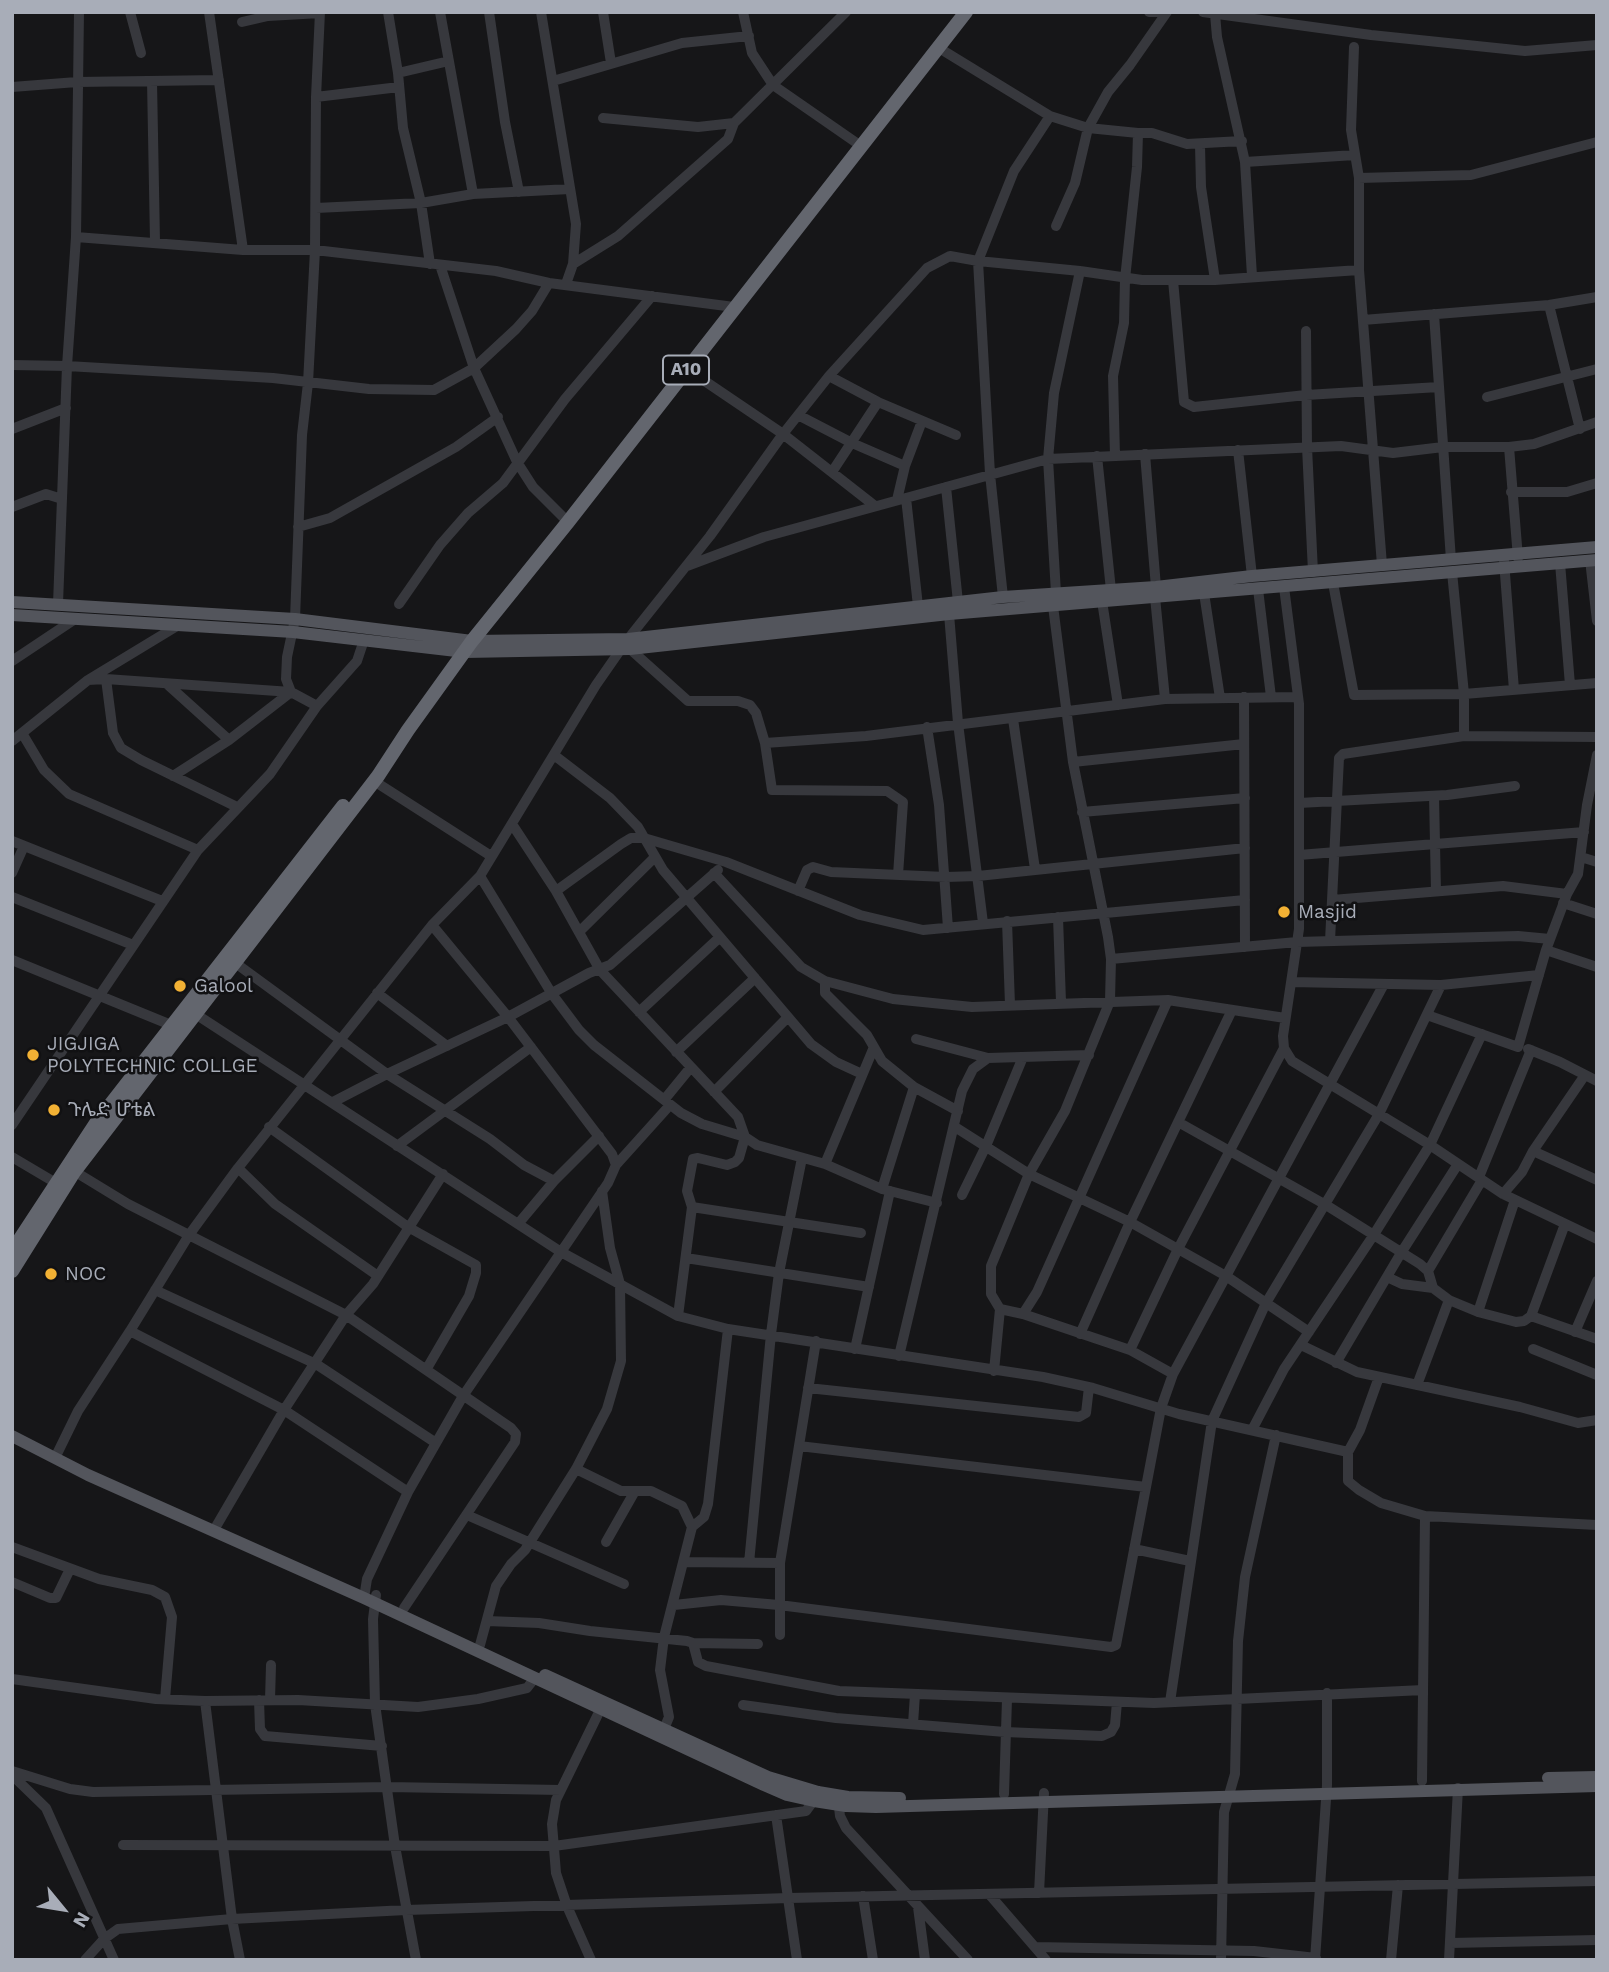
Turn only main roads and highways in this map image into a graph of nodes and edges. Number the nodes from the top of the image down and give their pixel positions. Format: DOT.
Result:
graph roads {
  1 [pos="966,12"];
  2 [pos="1597,547"];
  3 [pos="1593,560"];
  4 [pos="1511,561"];
  5 [pos="1451,566"];
  6 [pos="1156,592"];
  7 [pos="1055,599"];
  8 [pos="12,602"];
  9 [pos="12,615"];
  10 [pos="294,625"];
  11 [pos="627,645"];
  12 [pos="469,646"];
  13 [pos="408,730"];
  14 [pos="70,1169"];
  15 [pos="60,1185"];
  16 [pos="12,1251"];
  17 [pos="12,1271"];
  18 [pos="12,1426"];
  19 [pos="12,1436"];
  20 [pos="57,1455"];
  21 [pos="370,1597"];
  22 [pos="602,1706"];
  23 [pos="1597,1777"];
  24 [pos="1597,1786"];
  25 [pos="1327,1789"];
  26 [pos="816,1797"];
  27 [pos="1044,1797"];
  28 [pos="838,1800"];
  1 -- 12 [label="highway, A10"];
  2 -- 4 [label="main road"];
  3 -- 4 [label="main road"];
  4 -- 5 [label="main road"];
  5 -- 6 [label="main road"];
  5 -- 6 [label="main road"];
  6 -- 7 [label="main road"];
  6 -- 7 [label="main road"];
  7 -- 11 [label="main road"];
  7 -- 11 [label="main road"];
  8 -- 10 [label="main road"];
  9 -- 10 [label="main road"];
  10 -- 12 [label="main road"];
  10 -- 12 [label="main road"];
  11 -- 12 [label="main road"];
  12 -- 13 [label="highway, A10"];
  13 -- 14 [label="highway, A10"];
  13 -- 14 [label="highway, A10"];
  14 -- 15 [label="highway, A10"];
  15 -- 16 [label="highway, A10"];
  15 -- 17 [label="highway, A10"];
  18 -- 20 [label="main road"];
  19 -- 20 [label="main road"];
  20 -- 21 [label="main road"];
  21 -- 22 [label="main road"];
  21 -- 22 [label="main road"];
  22 -- 26 [label="main road"];
  22 -- 26 [label="main road"];
  23 -- 25 [label="main road"];
  24 -- 25 [label="main road"];
  25 -- 27 [label="main road"];
  26 -- 28 [label="main road"];
  27 -- 28 [label="main road"];
  27 -- 28 [label="main road"];
}
